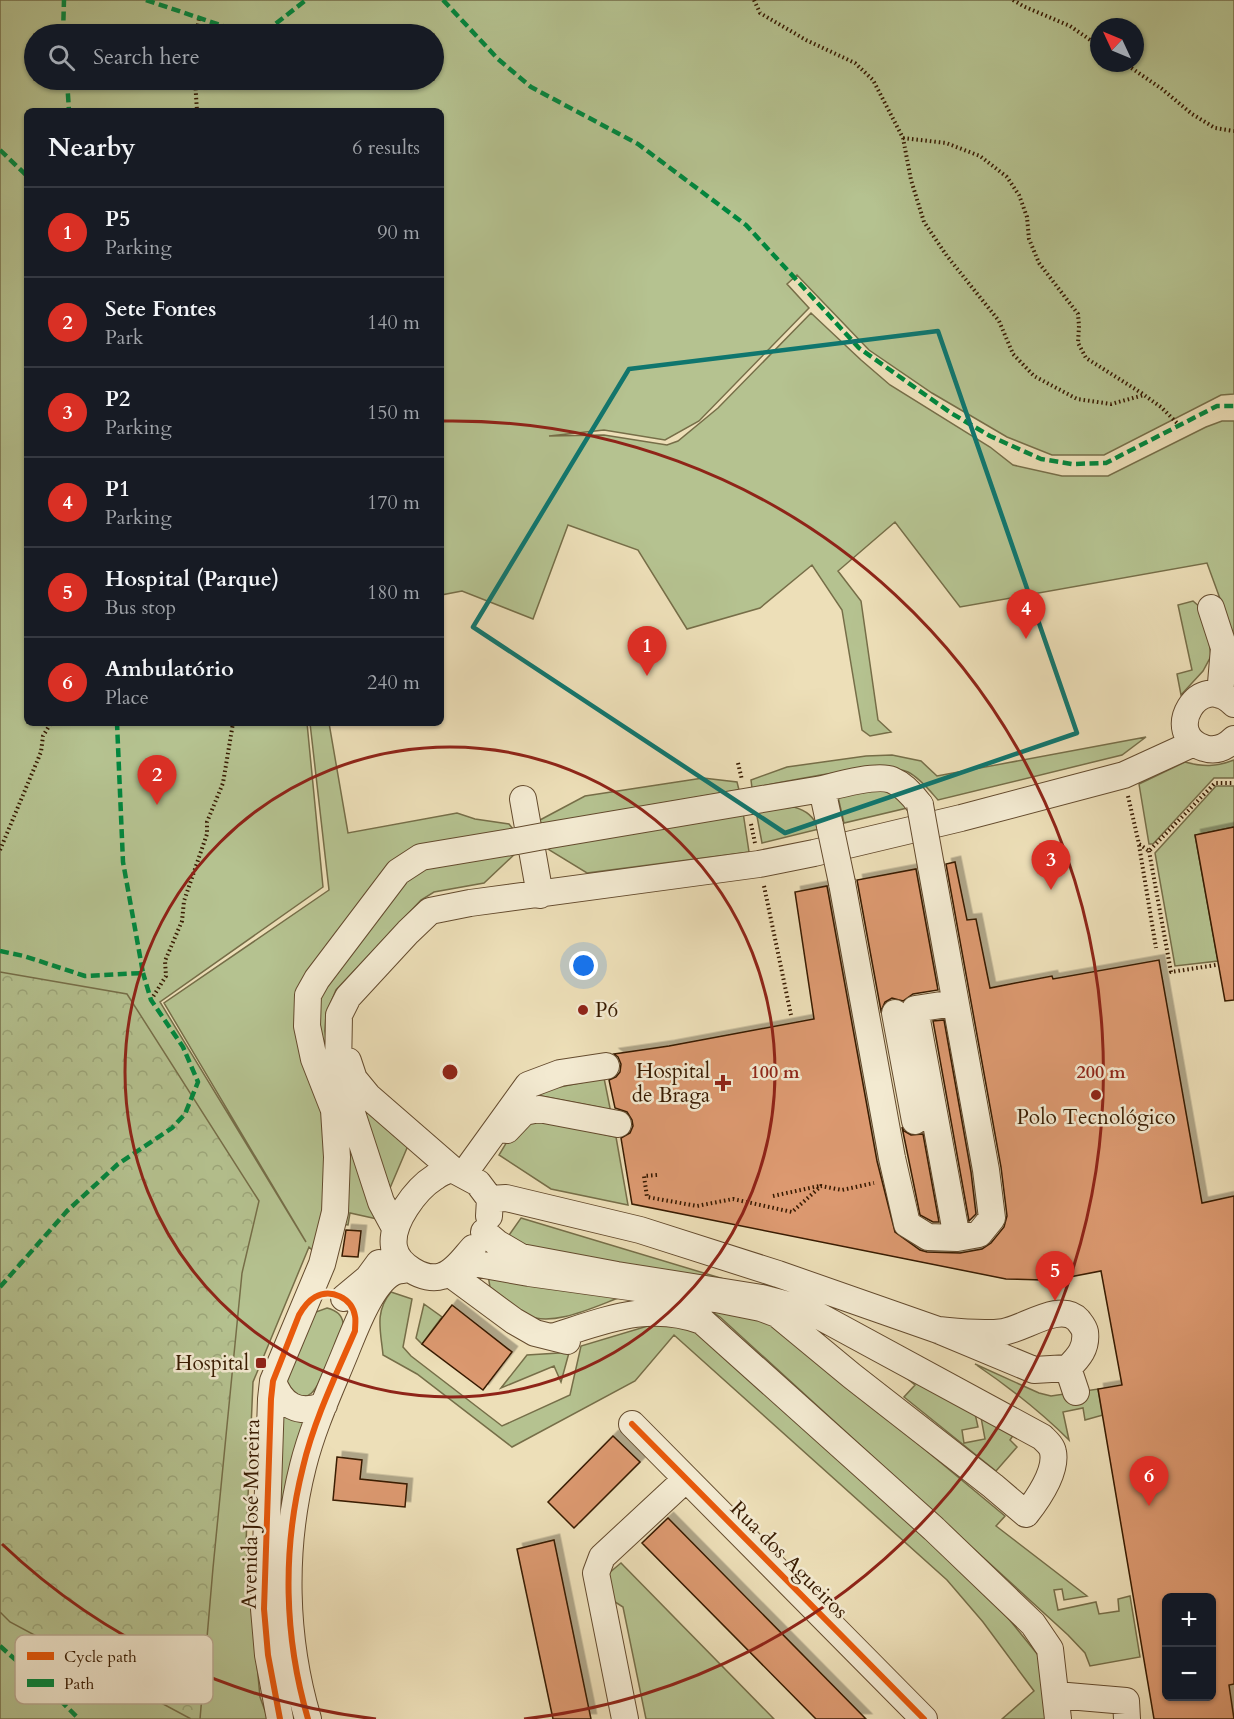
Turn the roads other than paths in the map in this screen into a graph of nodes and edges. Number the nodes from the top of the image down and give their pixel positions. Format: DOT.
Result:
graph roads {
  1 [pos="1211,608"];
  2 [pos="1227,699"];
  3 [pos="1234,739"];
  4 [pos="1194,743"];
  5 [pos="822,789"];
  6 [pos="523,799"];
  7 [pos="540,895"];
  8 [pos="954,1002"];
  9 [pos="905,1011"];
  10 [pos="867,1018"];
  11 [pos="888,1043"];
  12 [pos="340,1052"];
  13 [pos="606,1066"];
  14 [pos="915,1121"];
  15 [pos="618,1124"];
  16 [pos="895,1169"];
  17 [pos="471,1181"];
  18 [pos="395,1232"];
  19 [pos="484,1232"];
  20 [pos="957,1238"];
  21 [pos="322,1264"];
  22 [pos="456,1267"];
  23 [pos="410,1269"];
  24 [pos="340,1296"];
  25 [pos="305,1305"];
  26 [pos="355,1330"];
  27 [pos="938,1330"];
  28 [pos="273,1381"];
  29 [pos="324,1405"];
  30 [pos="632,1424"];
  31 [pos="686,1479"];
  32 [pos="1057,1707"];
  33 [pos="280,1719"];
  34 [pos="308,1719"];
  35 [pos="625,1719"];
  36 [pos="924,1719"];
  37 [pos="1128,1719"];
  1 -- 2 [label="street"];
  2 -- 4 [label="street"];
  3 -- 4 [label="street"];
  4 -- 7 [label="street"];
  5 -- 8 [label="street, Avenida José Moreira, bridge"];
  5 -- 10 [label="street, bridge"];
  5 -- 21 [label="street, Avenida José Moreira, bridge"];
  6 -- 7 [label="street"];
  7 -- 12 [label="street"];
  8 -- 9 [label="street"];
  8 -- 20 [label="street"];
  9 -- 10 [label="street"];
  9 -- 14 [label="street"];
  9 -- 20 [label="street"];
  10 -- 16 [label="street"];
  11 -- 16 [label="street"];
  12 -- 17 [label="street"];
  12 -- 18 [label="street"];
  13 -- 17 [label="street"];
  15 -- 17 [label="street"];
  16 -- 20 [label="street"];
  17 -- 18 [label="street"];
  17 -- 19 [label="street"];
  17 -- 27 [label="street"];
  18 -- 23 [label="street"];
  18 -- 24 [label="street"];
  19 -- 22 [label="street"];
  19 -- 22 [label="street"];
  21 -- 24 [label="street"];
  21 -- 25 [label="street, Avenida José Moreira"];
  22 -- 23 [label="street"];
  22 -- 32 [label="street"];
  23 -- 26 [label="street, Avenida José Moreira"];
  24 -- 25 [label="street"];
  24 -- 26 [label="street"];
  25 -- 28 [label="street, Avenida José Moreira"];
  26 -- 29 [label="street, Avenida José Moreira"];
  27 -- 27 [label="street"];
  28 -- 29 [label="street"];
  28 -- 33 [label="street, Avenida José Moreira"];
  29 -- 34 [label="street, Avenida José Moreira"];
  30 -- 31 [label="street, Rua dos Agueiros"];
  31 -- 35 [label="street"];
  31 -- 36 [label="street, Rua dos Agueiros"];
  32 -- 37 [label="street"];
}
